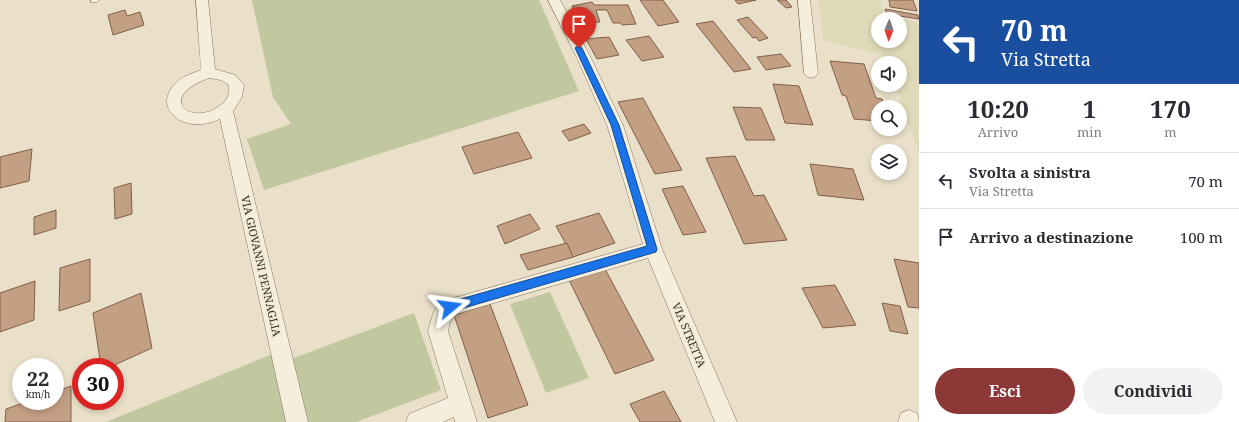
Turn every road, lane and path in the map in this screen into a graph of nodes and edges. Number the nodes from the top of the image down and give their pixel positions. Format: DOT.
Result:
graph roads {
  1 [pos="202,0"];
  2 [pos="554,0"];
  3 [pos="804,0"];
  4 [pos="208,73"];
  5 [pos="811,73"];
  6 [pos="224,110"];
  7 [pos="653,249"];
  8 [pos="463,413"];
  9 [pos="297,422"];
  10 [pos="417,422"];
  11 [pos="726,422"];
  1 -- 4 [label="street"];
  2 -- 7 [label="street, VIA STRETTA"];
  3 -- 5 [label="street"];
  4 -- 6 [label="street"];
  4 -- 6 [label="street"];
  6 -- 9 [label="street, VIA GIOVANNI PENNAGLIA"];
  7 -- 8 [label="street"];
  7 -- 11 [label="street, VIA STRETTA"];
  8 -- 10 [label="street"];
}
